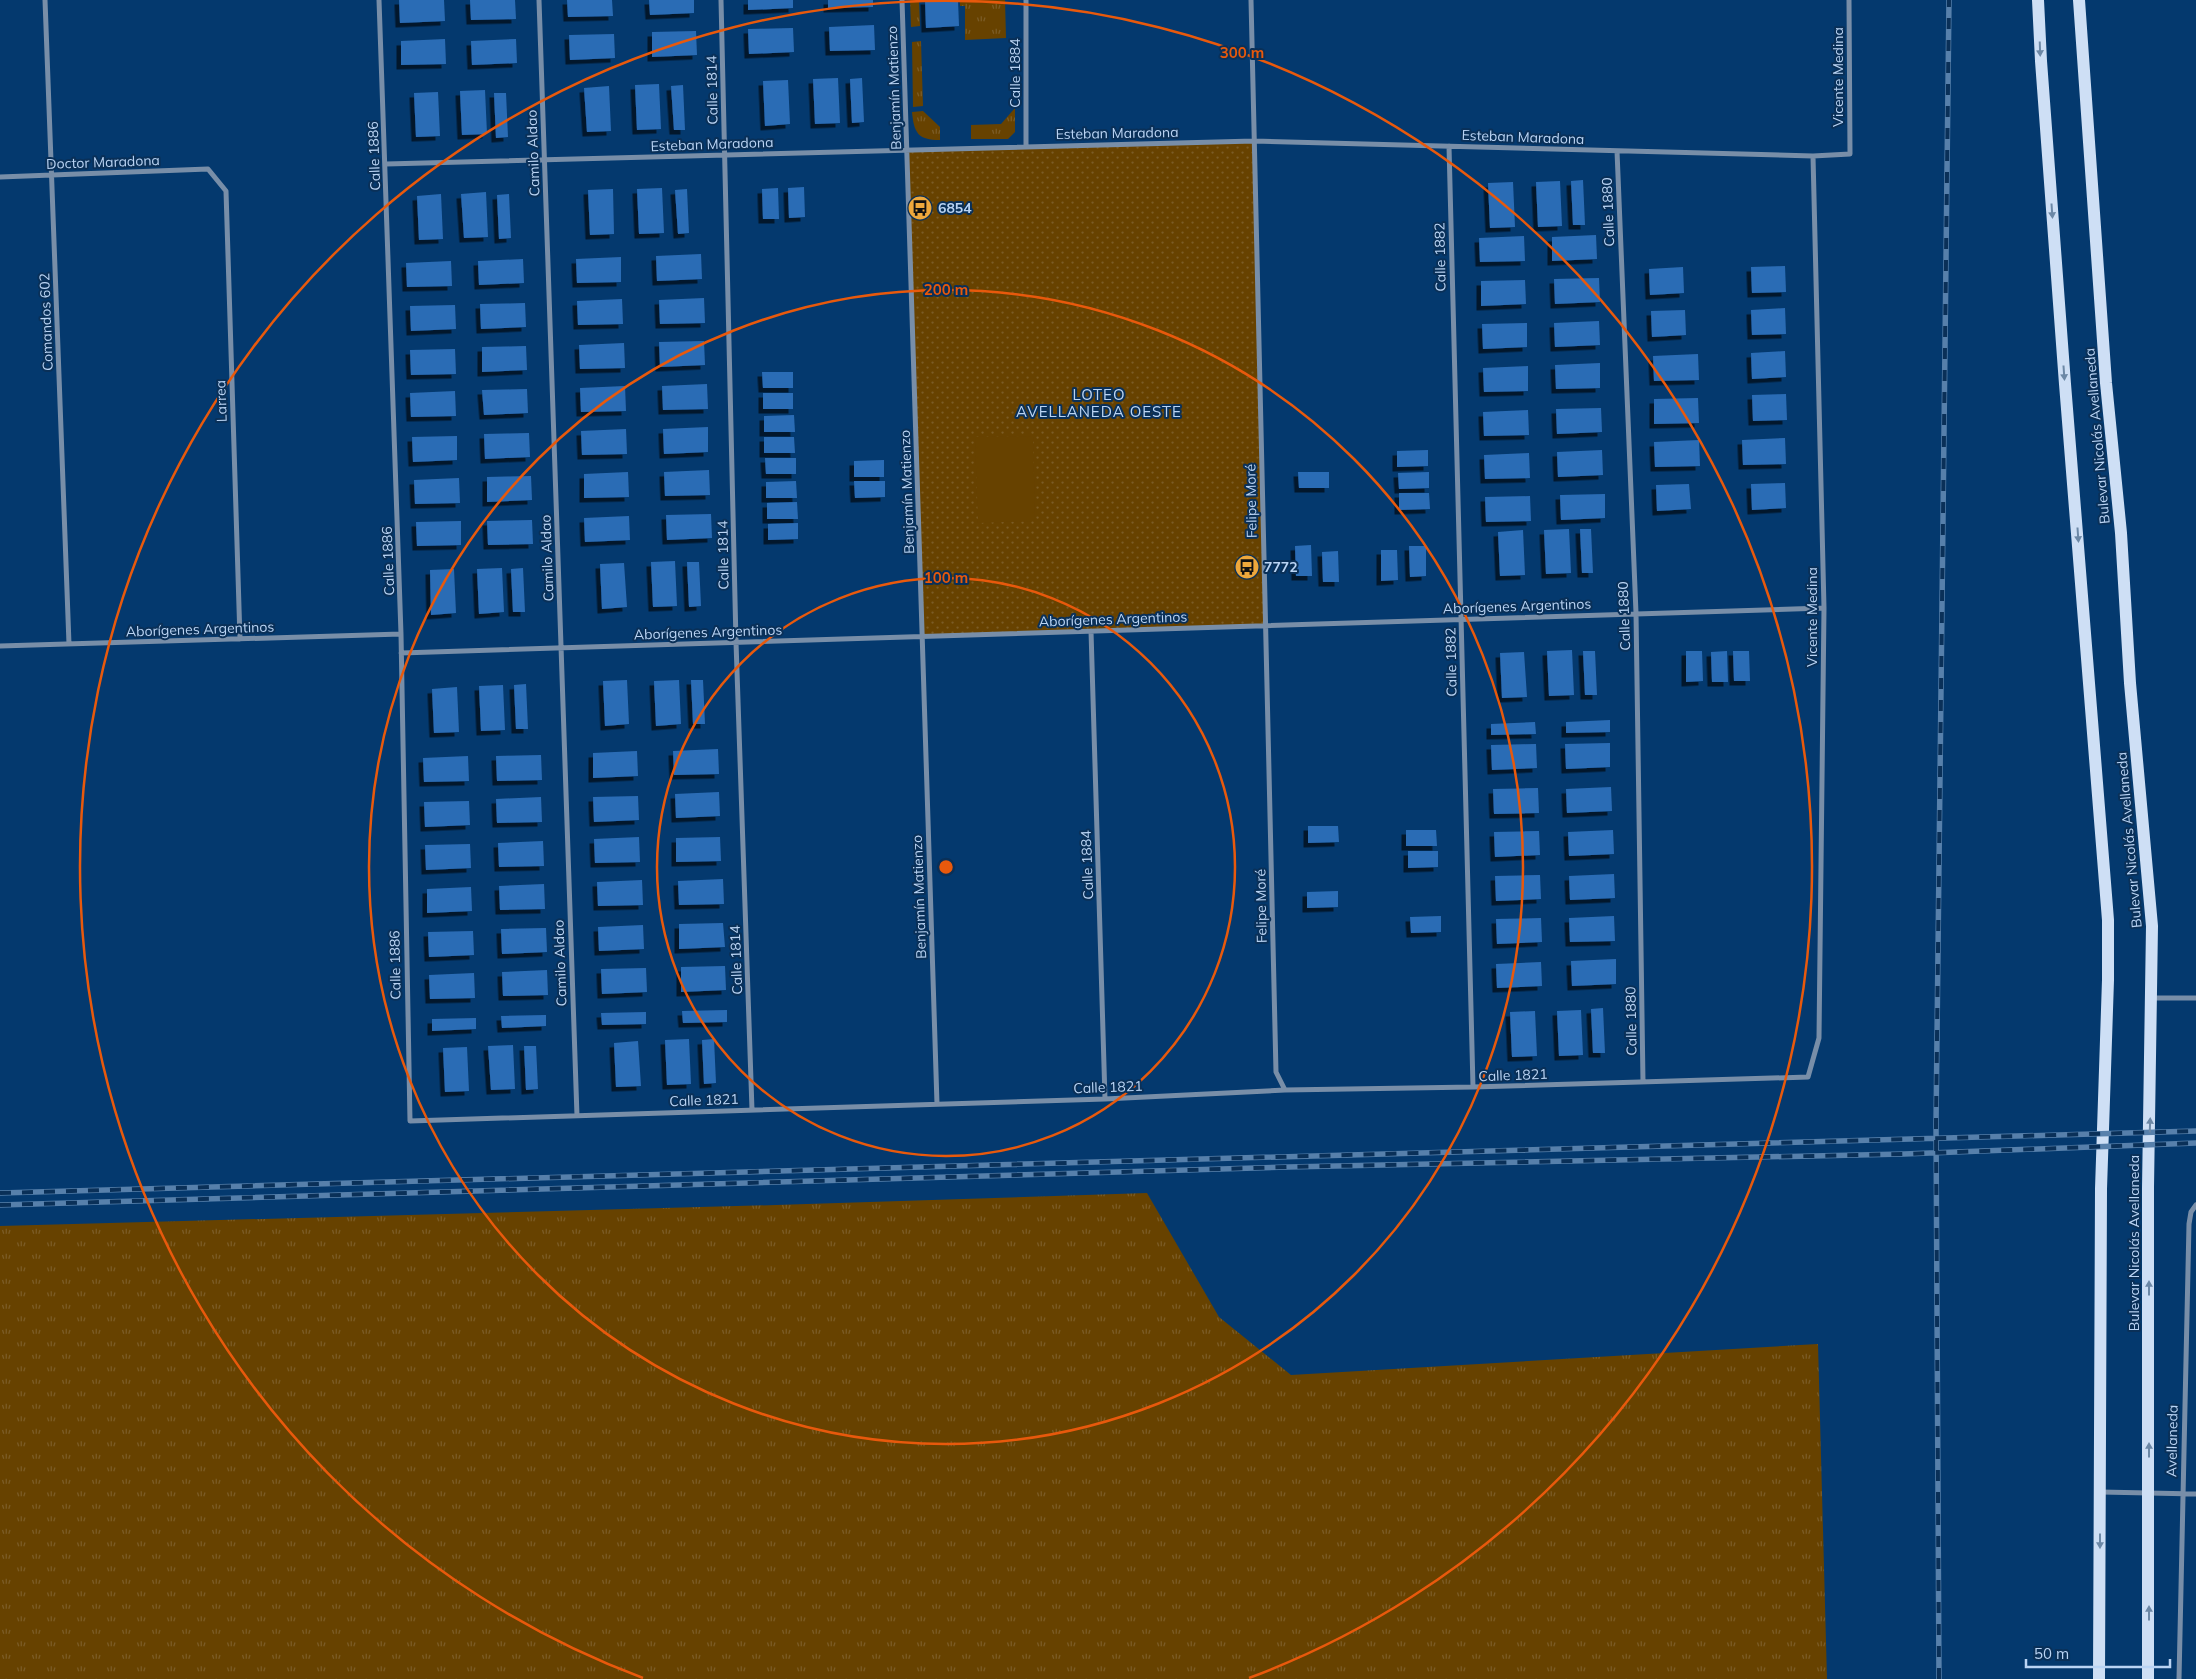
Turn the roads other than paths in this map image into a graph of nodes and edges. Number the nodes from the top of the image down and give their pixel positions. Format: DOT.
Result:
graph roads {
  1 [pos="45,0"];
  2 [pos="379,0"];
  3 [pos="539,0"];
  4 [pos="721,0"];
  5 [pos="902,0"];
  6 [pos="1026,0"];
  7 [pos="1251,0"];
  8 [pos="1849,0"];
  9 [pos="2038,0"];
  10 [pos="2079,0"];
  11 [pos="1254,141"];
  12 [pos="1026,146"];
  13 [pos="1449,146"];
  14 [pos="907,150"];
  15 [pos="1617,151"];
  16 [pos="725,154"];
  17 [pos="1850,154"];
  18 [pos="1813,156"];
  19 [pos="544,159"];
  20 [pos="386,164"];
  21 [pos="208,169"];
  22 [pos="52,175"];
  23 [pos="0,177"];
  24 [pos="1824,608"];
  25 [pos="1636,613"];
  26 [pos="1461,619"];
  27 [pos="1265,625"];
  28 [pos="1091,631"];
  29 [pos="402,634"];
  30 [pos="922,636"];
  31 [pos="240,639"];
  32 [pos="736,642"];
  33 [pos="69,644"];
  34 [pos="0,646"];
  35 [pos="561,648"];
  36 [pos="402,653"];
  37 [pos="2153,998"];
  38 [pos="2196,998"];
  39 [pos="1808,1077"];
  40 [pos="1643,1082"];
  41 [pos="1473,1087"];
  42 [pos="1285,1090"];
  43 [pos="1105,1099"];
  44 [pos="937,1104"];
  45 [pos="752,1110"];
  46 [pos="577,1116"];
  47 [pos="410,1121"];
  48 [pos="2196,1205"];
  49 [pos="2100,1492"];
  50 [pos="2149,1493"];
  51 [pos="2183,1494"];
  52 [pos="2196,1494"];
  53 [pos="2100,1679"];
  54 [pos="2148,1679"];
  55 [pos="2179,1679"];
  1 -- 22 [label="street, Comandos 602"];
  2 -- 20 [label="street, Calle 1886"];
  3 -- 19 [label="street, Camilo Aldao"];
  4 -- 16 [label="street, Calle 1814"];
  5 -- 14 [label="street, Benjamín Matienzo"];
  6 -- 12 [label="street, Calle 1884"];
  7 -- 11 [label="street, Felipe Moré"];
  8 -- 17 [label="street, Vicente Medina"];
  9 -- 49 [label="main road, Bulevar Nicolás Avellaneda, one-way"];
  10 -- 37 [label="main road, Bulevar Nicolás Avellaneda"];
  11 -- 12 [label="street, Esteban Maradona"];
  11 -- 13 [label="street, Esteban Maradona"];
  11 -- 27 [label="street, Felipe Moré"];
  12 -- 14 [label="street, Esteban Maradona"];
  13 -- 15 [label="street, Esteban Maradona"];
  13 -- 26 [label="street, Calle 1882"];
  14 -- 16 [label="street, Esteban Maradona"];
  14 -- 30 [label="street, Benjamín Matienzo"];
  15 -- 18 [label="street, Esteban Maradona"];
  15 -- 25 [label="street, Calle 1880"];
  16 -- 19 [label="street, Esteban Maradona"];
  16 -- 32 [label="street, Calle 1814"];
  17 -- 18 [label="street, Esteban Maradona"];
  18 -- 24 [label="street, Vicente Medina"];
  19 -- 20 [label="street, Esteban Maradona"];
  19 -- 35 [label="street, Camilo Aldao"];
  20 -- 29 [label="street, Calle 1886"];
  21 -- 22 [label="street, Doctor Maradona"];
  21 -- 31 [label="street, Larrea"];
  22 -- 23 [label="street, Doctor Maradona"];
  22 -- 33 [label="street, Comandos 602"];
  24 -- 25 [label="street, Aborígenes Argentinos"];
  24 -- 39 [label="street, Vicente Medina"];
  25 -- 26 [label="street, Aborígenes Argentinos"];
  25 -- 40 [label="street, Calle 1880"];
  26 -- 27 [label="street, Aborígenes Argentinos"];
  26 -- 41 [label="street, Calle 1882"];
  27 -- 28 [label="street, Aborígenes Argentinos"];
  27 -- 42 [label="street, Felipe Moré"];
  28 -- 30 [label="street, Aborígenes Argentinos"];
  28 -- 43 [label="street, Calle 1884"];
  29 -- 31 [label="street, Aborígenes Argentinos"];
  29 -- 36 [label="street, Calle 1886"];
  30 -- 32 [label="street, Aborígenes Argentinos"];
  30 -- 44 [label="street, Benjamín Matienzo"];
  31 -- 33 [label="street, Aborígenes Argentinos"];
  32 -- 35 [label="street, Aborígenes Argentinos"];
  32 -- 45 [label="street, Calle 1814"];
  33 -- 34 [label="street, Aborígenes Argentinos"];
  35 -- 36 [label="street, Aborígenes Argentinos"];
  35 -- 46 [label="street, Camilo Aldao"];
  36 -- 47 [label="street, Calle 1886"];
  37 -- 38 [label="street"];
  50 -- 37 [label="main road, Bulevar Nicolás Avellaneda, one-way"];
  39 -- 40 [label="street, Calle 1821"];
  40 -- 41 [label="street, Calle 1821"];
  41 -- 42 [label="street, Calle 1821"];
  42 -- 43 [label="street, Calle 1821"];
  43 -- 44 [label="street, Calle 1821"];
  44 -- 45 [label="street, Calle 1821"];
  45 -- 46 [label="street, Calle 1821"];
  46 -- 47 [label="street, Calle 1821"];
  48 -- 51 [label="street, Avellaneda"];
  49 -- 50 [label="street"];
  49 -- 53 [label="main road, Bulevar Nicolás Avellaneda, one-way"];
  50 -- 51 [label="street"];
  54 -- 50 [label="main road, Bulevar Nicolás Avellaneda, one-way"];
  51 -- 52 [label="street"];
  51 -- 55 [label="street, Avellaneda"];
}
